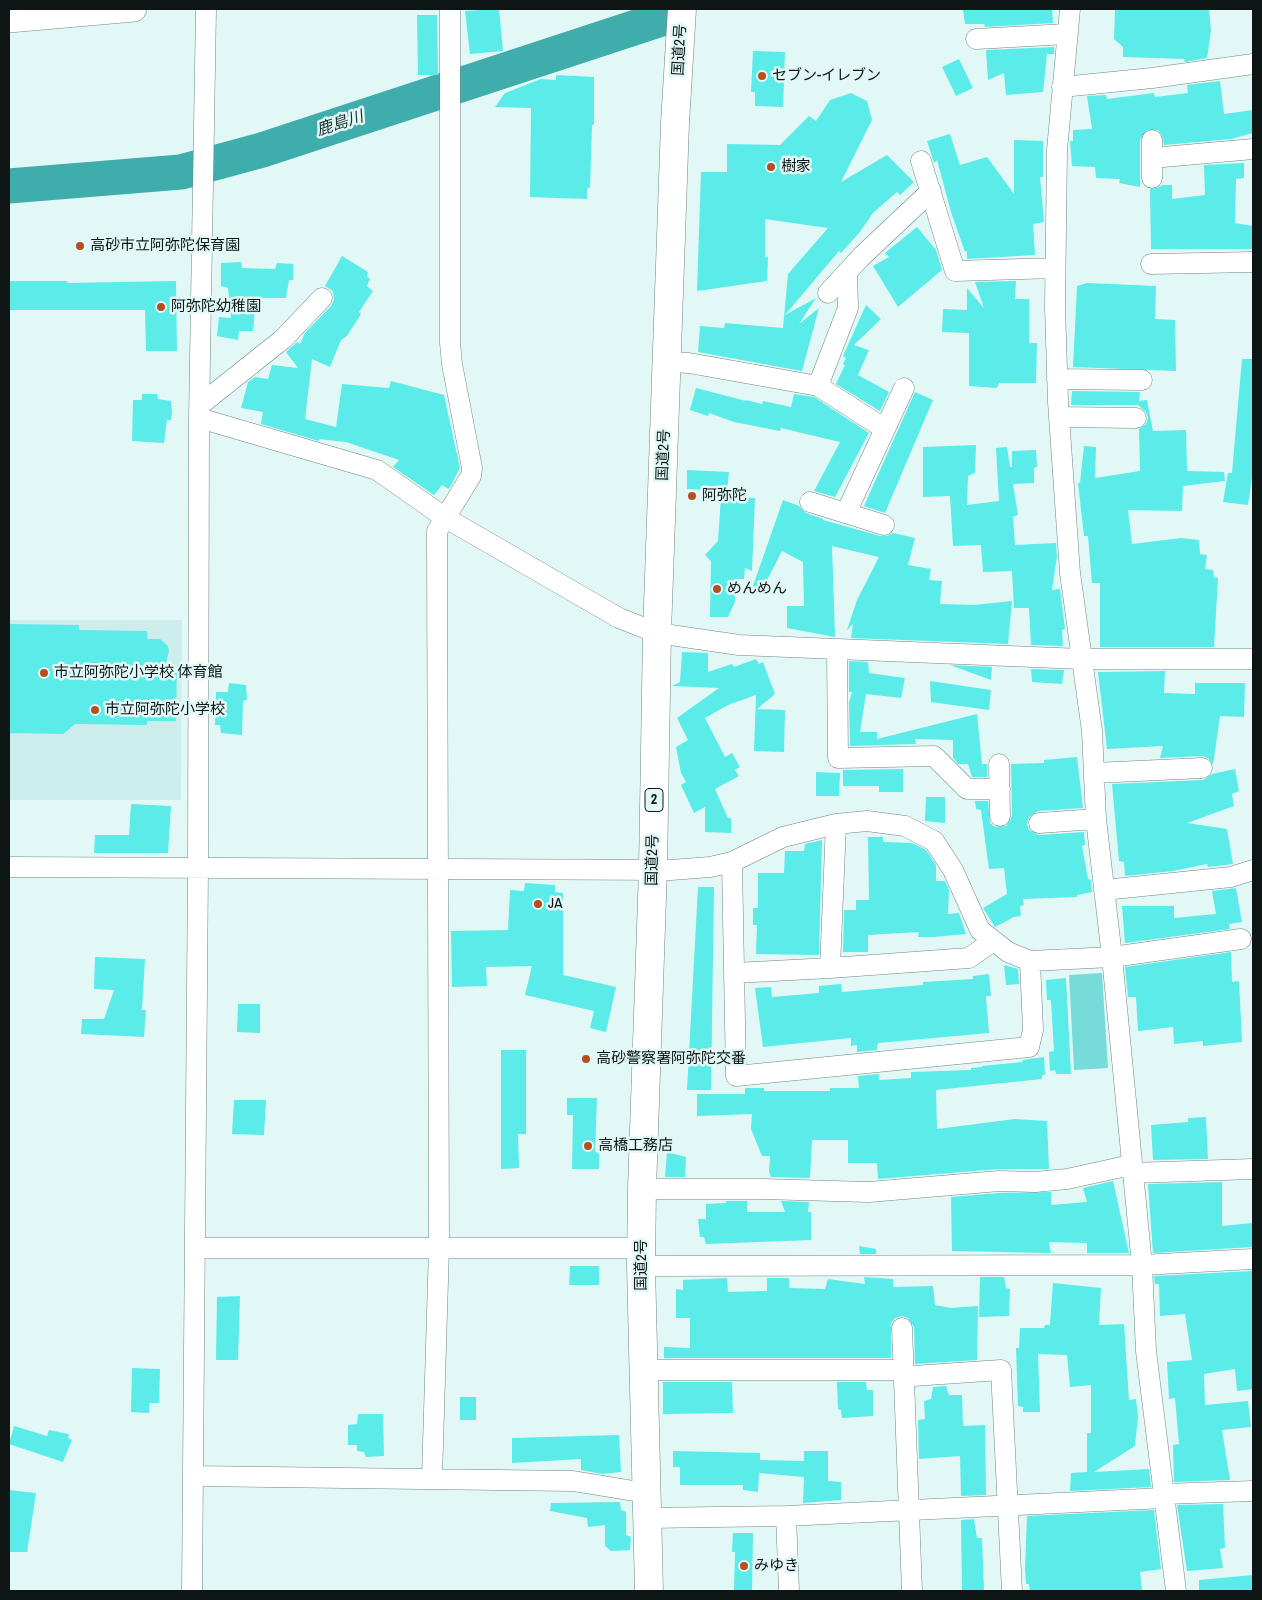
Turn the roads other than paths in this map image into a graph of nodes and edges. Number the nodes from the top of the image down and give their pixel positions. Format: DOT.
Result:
graph roads {
  1 [pos="134,9"];
  2 [pos="206,9"];
  3 [pos="450,9"];
  4 [pos="682,9"];
  5 [pos="1070,9"];
  6 [pos="9,20"];
  7 [pos="1068,34"];
  8 [pos="976,39"];
  9 [pos="1253,64"];
  10 [pos="1062,87"];
  11 [pos="1253,149"];
  12 [pos="1152,158"];
  13 [pos="921,161"];
  14 [pos="930,191"];
  15 [pos="1253,262"];
  16 [pos="1151,264"];
  17 [pos="1055,268"];
  18 [pos="847,272"];
  19 [pos="828,294"];
  20 [pos="322,298"];
  21 [pos="668,362"];
  22 [pos="1057,379"];
  23 [pos="1142,380"];
  24 [pos="818,386"];
  25 [pos="904,388"];
  26 [pos="200,411"];
  27 [pos="1059,417"];
  28 [pos="1136,418"];
  29 [pos="885,429"];
  30 [pos="810,502"];
  31 [pos="846,513"];
  32 [pos="444,517"];
  33 [pos="884,525"];
  34 [pos="657,633"];
  35 [pos="836,648"];
  36 [pos="1082,659"];
  37 [pos="1253,659"];
  38 [pos="999,764"];
  39 [pos="1202,768"];
  40 [pos="1094,773"];
  41 [pos="1000,789"];
  42 [pos="1000,816"];
  43 [pos="1096,819"];
  44 [pos="836,824"];
  45 [pos="1039,824"];
  46 [pos="732,862"];
  47 [pos="9,867"];
  48 [pos="198,868"];
  49 [pos="439,868"];
  50 [pos="653,869"];
  51 [pos="1253,870"];
  52 [pos="1104,890"];
  53 [pos="1241,939"];
  54 [pos="993,941"];
  55 [pos="1112,957"];
  56 [pos="1030,961"];
  57 [pos="830,968"];
  58 [pos="735,973"];
  59 [pos="1132,1169"];
  60 [pos="1253,1169"];
  61 [pos="642,1189"];
  62 [pos="195,1248"];
  63 [pos="438,1248"];
  64 [pos="641,1257"];
  65 [pos="1253,1259"];
  66 [pos="1142,1265"];
  67 [pos="902,1328"];
  68 [pos="644,1370"];
  69 [pos="904,1373"];
  70 [pos="193,1476"];
  71 [pos="432,1477"];
  72 [pos="1253,1491"];
  73 [pos="1164,1496"];
  74 [pos="647,1505"];
  75 [pos="1008,1506"];
  76 [pos="909,1510"];
  77 [pos="786,1516"];
  78 [pos="192,1591"];
  79 [pos="649,1591"];
  80 [pos="790,1591"];
  81 [pos="912,1591"];
  82 [pos="1012,1591"];
  83 [pos="1176,1591"];
  1 -- 6 [label="street"];
  2 -- 26 [label="street"];
  3 -- 32 [label="street"];
  4 -- 21 [label="highway, 国道2号 / 2"];
  5 -- 7 [label="street"];
  7 -- 8 [label="street"];
  7 -- 10 [label="street"];
  9 -- 10 [label="street"];
  10 -- 17 [label="street"];
  11 -- 12 [label="street"];
  13 -- 14 [label="street"];
  14 -- 17 [label="street"];
  14 -- 18 [label="street"];
  15 -- 16 [label="street"];
  17 -- 22 [label="street"];
  18 -- 19 [label="street"];
  18 -- 24 [label="street"];
  20 -- 26 [label="street"];
  21 -- 24 [label="street"];
  21 -- 34 [label="highway, 国道2号 / 2"];
  22 -- 23 [label="street"];
  22 -- 27 [label="street"];
  24 -- 29 [label="street"];
  25 -- 29 [label="street"];
  26 -- 32 [label="street"];
  26 -- 48 [label="street"];
  27 -- 28 [label="street"];
  27 -- 36 [label="street"];
  29 -- 31 [label="street"];
  30 -- 31 [label="street"];
  31 -- 33 [label="street"];
  32 -- 34 [label="street"];
  32 -- 49 [label="street"];
  34 -- 35 [label="street"];
  34 -- 50 [label="highway, 国道2号 / 2"];
  35 -- 36 [label="street"];
  35 -- 41 [label="street"];
  36 -- 37 [label="street"];
  36 -- 40 [label="street"];
  38 -- 41 [label="street"];
  39 -- 40 [label="street"];
  40 -- 43 [label="street"];
  41 -- 42 [label="street"];
  43 -- 45 [label="street"];
  43 -- 52 [label="street"];
  44 -- 46 [label="street"];
  44 -- 54 [label="street"];
  44 -- 57 [label="street"];
  46 -- 50 [label="street"];
  46 -- 58 [label="street"];
  47 -- 48 [label="street"];
  48 -- 49 [label="street"];
  48 -- 62 [label="street"];
  49 -- 50 [label="street"];
  49 -- 63 [label="street"];
  50 -- 61 [label="highway, 国道2号 / 2"];
  51 -- 52 [label="street"];
  52 -- 55 [label="street"];
  53 -- 55 [label="street"];
  54 -- 56 [label="street"];
  54 -- 57 [label="street"];
  55 -- 56 [label="street"];
  55 -- 59 [label="street"];
  56 -- 58 [label="street"];
  57 -- 58 [label="street"];
  59 -- 60 [label="street"];
  59 -- 61 [label="street"];
  59 -- 66 [label="street"];
  61 -- 64 [label="highway, 国道2号 / 2"];
  62 -- 63 [label="street"];
  62 -- 70 [label="street"];
  63 -- 64 [label="street"];
  63 -- 71 [label="street"];
  64 -- 66 [label="street"];
  64 -- 68 [label="highway, 国道2号 / 2"];
  65 -- 66 [label="street"];
  66 -- 73 [label="street"];
  67 -- 69 [label="street"];
  68 -- 69 [label="street"];
  68 -- 74 [label="highway, 国道2号 / 2"];
  69 -- 75 [label="street"];
  69 -- 76 [label="street"];
  70 -- 71 [label="street"];
  70 -- 78 [label="street"];
  71 -- 74 [label="street"];
  72 -- 73 [label="street"];
  73 -- 75 [label="street"];
  73 -- 83 [label="street"];
  74 -- 77 [label="street"];
  74 -- 79 [label="highway, 国道2号 / 2"];
  75 -- 76 [label="street"];
  75 -- 82 [label="street"];
  76 -- 77 [label="street"];
  76 -- 81 [label="street"];
  77 -- 80 [label="street"];
}
